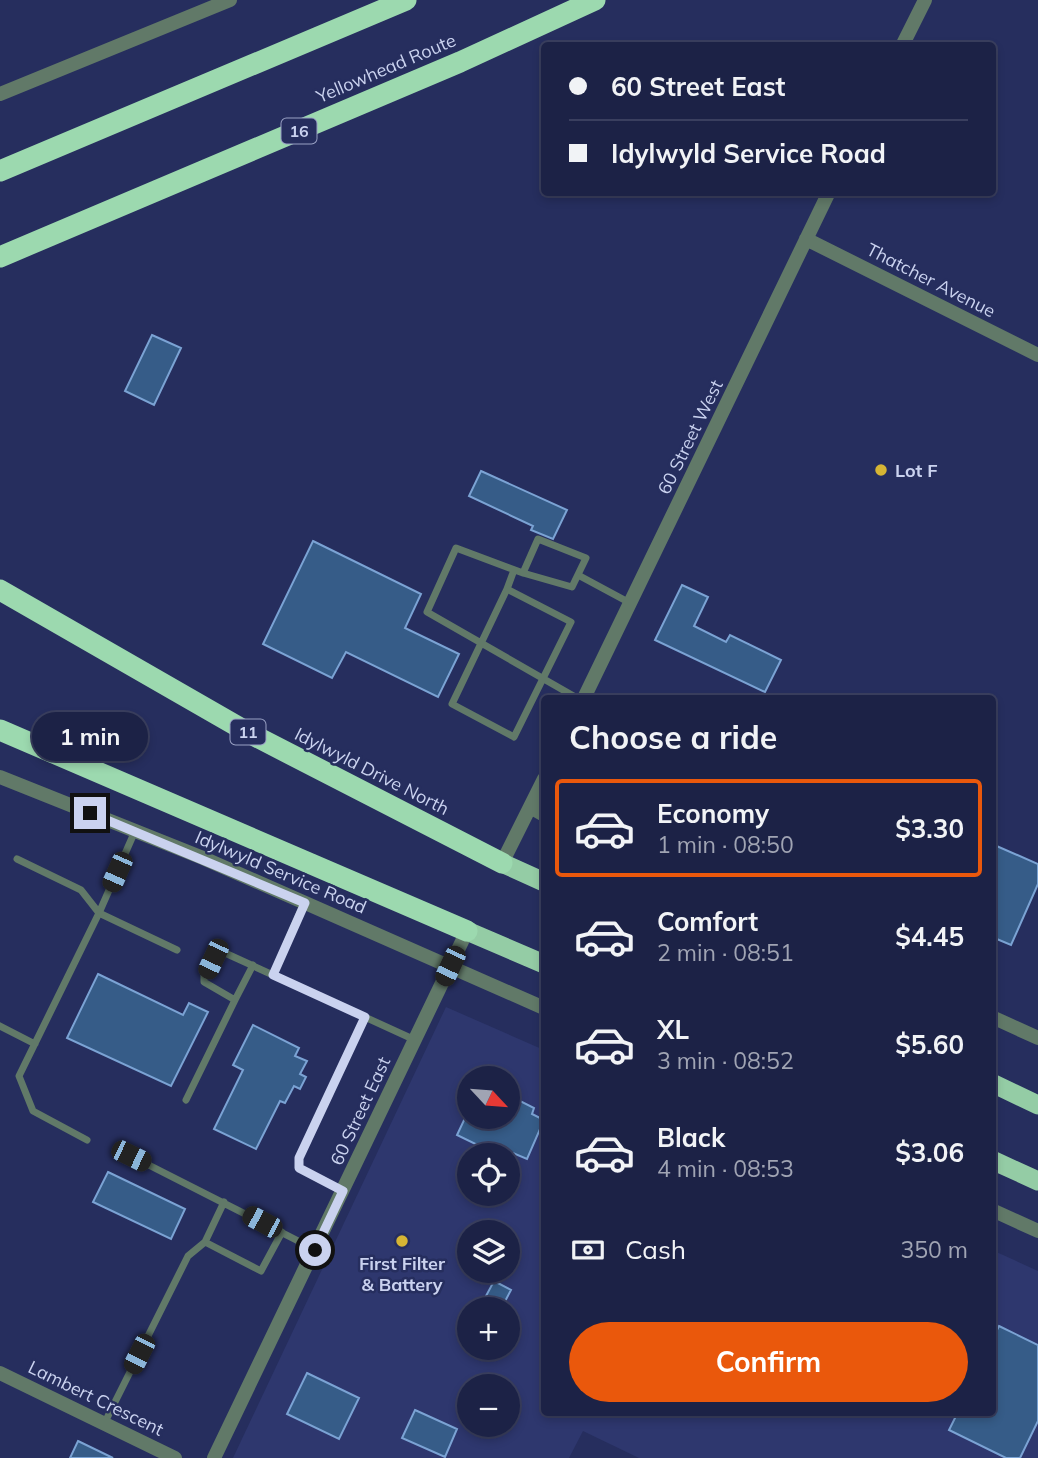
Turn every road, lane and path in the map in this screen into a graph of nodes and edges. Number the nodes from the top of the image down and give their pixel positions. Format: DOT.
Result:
graph roads {
  1 [pos="230,0"];
  2 [pos="406,0"];
  3 [pos="595,0"];
  4 [pos="925,0"];
  5 [pos="904,42"];
  6 [pos="0,94"];
  7 [pos="0,171"];
  8 [pos="827,196"];
  9 [pos="806,239"];
  10 [pos="0,257"];
  11 [pos="1038,355"];
  12 [pos="514,570"];
  13 [pos="523,573"];
  14 [pos="578,575"];
  15 [pos="507,589"];
  16 [pos="0,590"];
  17 [pos="631,604"];
  18 [pos="481,643"];
  19 [pos="543,679"];
  20 [pos="572,695"];
  21 [pos="586,695"];
  22 [pos="0,730"];
  23 [pos="0,777"];
  24 [pos="541,785"];
  25 [pos="530,807"];
  26 [pos="541,813"];
  27 [pos="135,831"];
  28 [pos="17,859"];
  29 [pos="502,863"];
  30 [pos="541,881"];
  31 [pos="305,903"];
  32 [pos="99,913"];
  33 [pos="467,931"];
  34 [pos="177,950"];
  35 [pos="541,963"];
  36 [pos="253,965"];
  37 [pos="450,966"];
  38 [pos="273,975"];
  39 [pos="235,1000"];
  40 [pos="541,1007"];
  41 [pos="365,1017"];
  42 [pos="996,1019"];
  43 [pos="0,1026"];
  44 [pos="1038,1038"];
  45 [pos="415,1040"];
  46 [pos="35,1044"];
  47 [pos="996,1082"];
  48 [pos="996,1083"];
  49 [pos="1038,1098"];
  50 [pos="186,1100"];
  51 [pos="1038,1105"];
  52 [pos="87,1140"];
  53 [pos="131,1156"];
  54 [pos="996,1162"];
  55 [pos="1038,1181"];
  56 [pos="343,1191"];
  57 [pos="224,1202"];
  58 [pos="996,1212"];
  59 [pos="1038,1231"];
  60 [pos="282,1232"];
  61 [pos="205,1242"];
  62 [pos="315,1250"];
  63 [pos="0,1373"];
  64 [pos="104,1424"];
  65 [pos="175,1458"];
  66 [pos="214,1458"];
  1 -- 6 [label="street"];
  2 -- 7 [label="highway"];
  3 -- 10 [label="highway, Yellowhead Route / 16"];
  4 -- 5 [label="street"];
  8 -- 9 [label="street, 60 Street West"];
  9 -- 11 [label="street, Thatcher Avenue"];
  9 -- 17 [label="street, 60 Street West"];
  12 -- 13 [label="lane"];
  12 -- 15 [label="lane"];
  12 -- 18 [label="lane"];
  13 -- 14 [label="lane"];
  13 -- 14 [label="lane"];
  14 -- 17 [label="lane"];
  15 -- 18 [label="lane"];
  15 -- 19 [label="lane"];
  16 -- 29 [label="highway, Idylwyld Drive North / 11"];
  17 -- 21 [label="street, 60 Street West"];
  18 -- 19 [label="lane"];
  18 -- 19 [label="lane"];
  19 -- 20 [label="lane"];
  22 -- 33 [label="highway"];
  23 -- 27 [label="street, Idylwyld Service Road"];
  24 -- 25 [label="street"];
  25 -- 26 [label="street"];
  25 -- 29 [label="street"];
  27 -- 31 [label="street, Idylwyld Service Road"];
  27 -- 32 [label="lane"];
  28 -- 32 [label="lane"];
  29 -- 30 [label="highway, Idylwyld Drive North / 11"];
  31 -- 37 [label="street, Idylwyld Service Road"];
  31 -- 38 [label="lane"];
  32 -- 34 [label="lane"];
  32 -- 46 [label="lane"];
  33 -- 35 [label="highway"];
  33 -- 37 [label="street, 60 Street East"];
  36 -- 38 [label="lane"];
  36 -- 39 [label="lane"];
  36 -- 39 [label="lane"];
  37 -- 40 [label="street, Idylwyld Service Road"];
  37 -- 45 [label="street, 60 Street East"];
  38 -- 41 [label="lane"];
  39 -- 50 [label="lane"];
  41 -- 45 [label="lane"];
  41 -- 56 [label="lane"];
  42 -- 44 [label="street"];
  43 -- 46 [label="lane"];
  45 -- 56 [label="street, 60 Street East"];
  46 -- 52 [label="lane"];
  47 -- 49 [label="highway"];
  48 -- 51 [label="highway"];
  53 -- 57 [label="lane"];
  54 -- 55 [label="highway"];
  56 -- 62 [label="street, 60 Street East"];
  57 -- 60 [label="lane"];
  57 -- 61 [label="lane"];
  58 -- 59 [label="street"];
  60 -- 61 [label="lane"];
  60 -- 62 [label="lane"];
  61 -- 64 [label="lane"];
  62 -- 66 [label="street, 60 Street East"];
  63 -- 64 [label="street, Lambert Crescent"];
  64 -- 65 [label="street, Lambert Crescent"];
}
